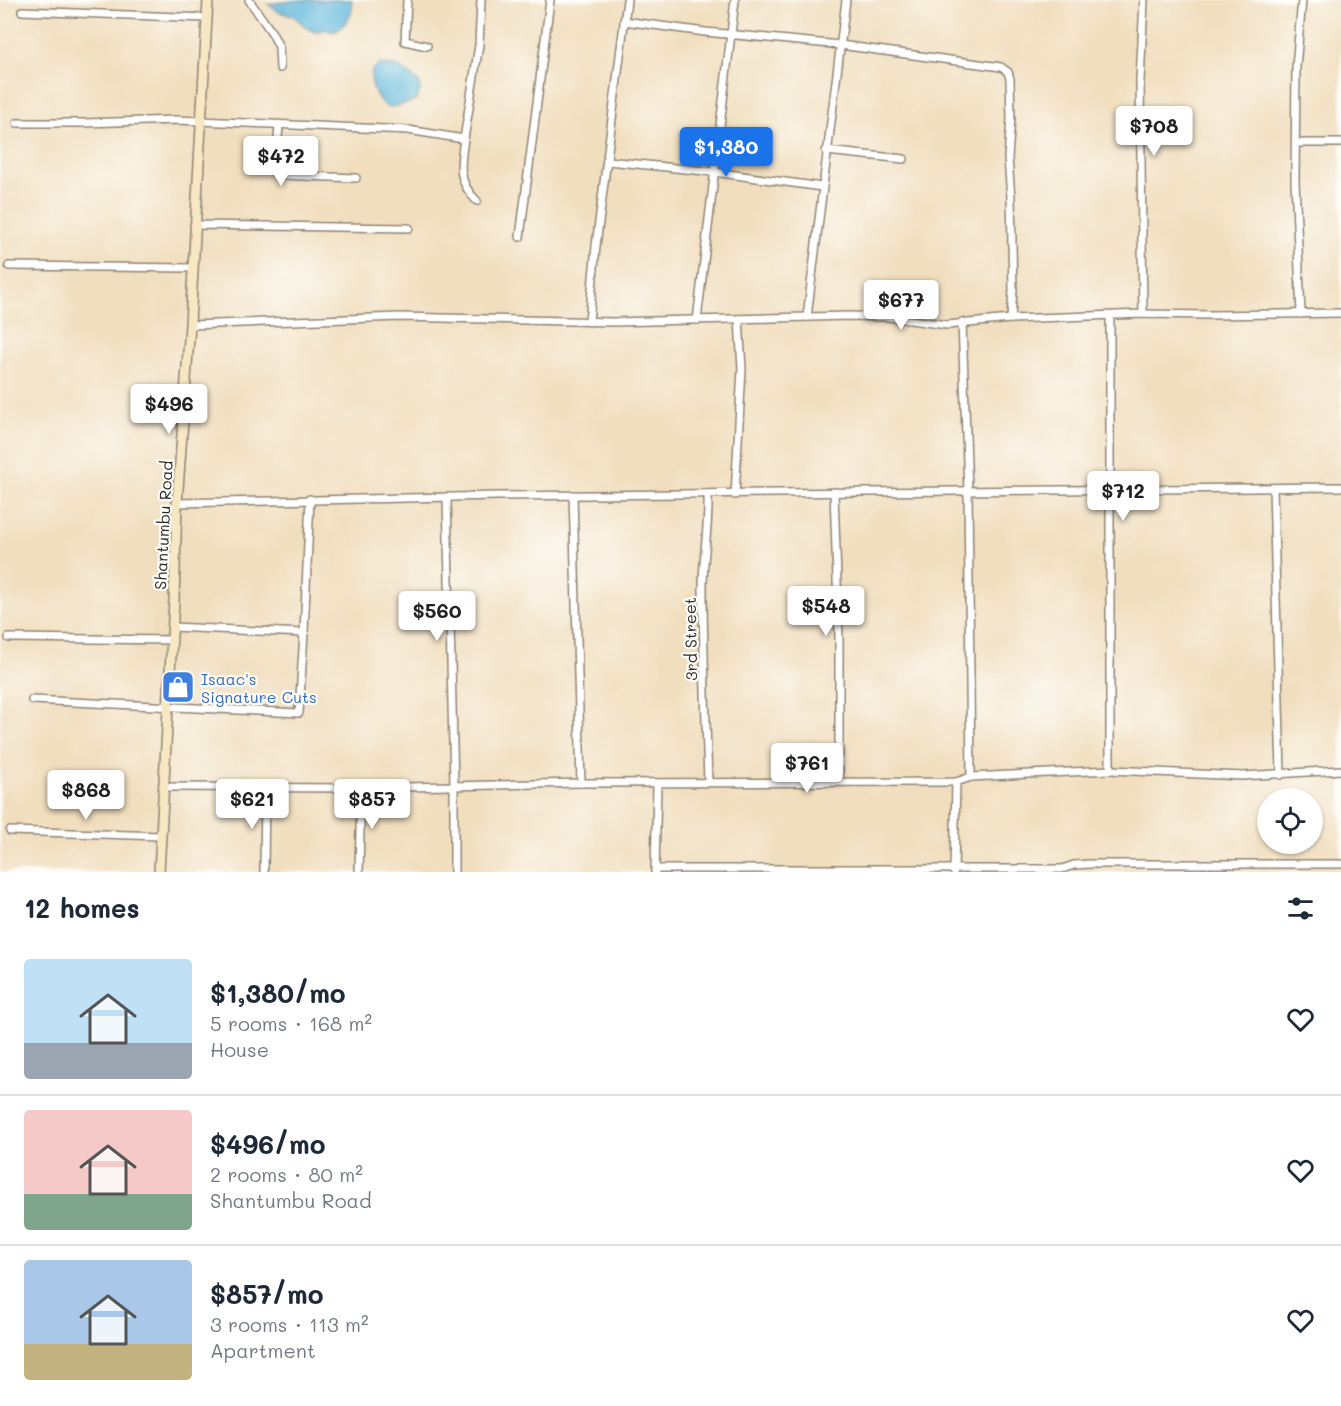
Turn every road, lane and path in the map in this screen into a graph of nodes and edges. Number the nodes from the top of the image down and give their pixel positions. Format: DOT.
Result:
graph roads {
  1 [pos="208,0"];
  2 [pos="249,0"];
  3 [pos="407,0"];
  4 [pos="481,0"];
  5 [pos="550,0"];
  6 [pos="627,0"];
  7 [pos="735,0"];
  8 [pos="846,0"];
  9 [pos="1144,0"];
  10 [pos="1302,0"];
  11 [pos="22,11"];
  12 [pos="207,18"];
  13 [pos="624,21"];
  14 [pos="731,34"];
  15 [pos="840,45"];
  16 [pos="427,46"];
  17 [pos="280,68"];
  18 [pos="200,122"];
  19 [pos="17,123"];
  20 [pos="279,126"];
  21 [pos="464,139"];
  22 [pos="1296,143"];
  23 [pos="1341,143"];
  24 [pos="826,151"];
  25 [pos="904,159"];
  26 [pos="608,161"];
  27 [pos="714,172"];
  28 [pos="356,178"];
  29 [pos="822,187"];
  30 [pos="477,201"];
  31 [pos="194,225"];
  32 [pos="409,228"];
  33 [pos="520,237"];
  34 [pos="9,266"];
  35 [pos="192,268"];
  36 [pos="1341,313"];
  37 [pos="1143,314"];
  38 [pos="1301,314"];
  39 [pos="1110,316"];
  40 [pos="807,317"];
  41 [pos="739,319"];
  42 [pos="1011,319"];
  43 [pos="697,320"];
  44 [pos="590,322"];
  45 [pos="962,322"];
  46 [pos="190,325"];
  47 [pos="1341,487"];
  48 [pos="1273,488"];
  49 [pos="1110,490"];
  50 [pos="968,491"];
  51 [pos="834,492"];
  52 [pos="573,495"];
  53 [pos="708,495"];
  54 [pos="735,495"];
  55 [pos="447,498"];
  56 [pos="310,499"];
  57 [pos="177,503"];
  58 [pos="172,627"];
  59 [pos="304,633"];
  60 [pos="9,638"];
  61 [pos="171,640"];
  62 [pos="32,700"];
  63 [pos="168,707"];
  64 [pos="1110,770"];
  65 [pos="1341,770"];
  66 [pos="1281,775"];
  67 [pos="970,777"];
  68 [pos="839,781"];
  69 [pos="708,782"];
  70 [pos="956,782"];
  71 [pos="581,783"];
  72 [pos="657,784"];
  73 [pos="454,785"];
  74 [pos="164,787"];
  75 [pos="265,788"];
  76 [pos="361,788"];
  77 [pos="10,831"];
  78 [pos="161,836"];
  79 [pos="1341,864"];
  80 [pos="1294,868"];
  81 [pos="1062,870"];
  82 [pos="655,871"];
  83 [pos="954,871"];
  84 [pos="159,872"];
  85 [pos="264,872"];
  86 [pos="359,872"];
  87 [pos="454,872"];
  1 -- 12 [label="street, Shantumbu Road"];
  2 -- 17 [label="street"];
  3 -- 16 [label="street"];
  4 -- 21 [label="street"];
  5 -- 33 [label="street"];
  6 -- 13 [label="street"];
  7 -- 14 [label="street"];
  8 -- 15 [label="street"];
  9 -- 37 [label="street"];
  10 -- 22 [label="street"];
  11 -- 12 [label="street"];
  12 -- 18 [label="street, Shantumbu Road"];
  13 -- 14 [label="street"];
  13 -- 26 [label="street"];
  14 -- 15 [label="street"];
  14 -- 27 [label="street"];
  15 -- 24 [label="street"];
  15 -- 42 [label="street"];
  18 -- 19 [label="street"];
  18 -- 20 [label="street"];
  18 -- 31 [label="street, Shantumbu Road"];
  20 -- 21 [label="street"];
  20 -- 28 [label="street"];
  21 -- 30 [label="street"];
  22 -- 23 [label="street"];
  22 -- 38 [label="street"];
  24 -- 25 [label="street"];
  24 -- 29 [label="street"];
  26 -- 27 [label="street"];
  26 -- 44 [label="street"];
  27 -- 29 [label="street"];
  27 -- 43 [label="street"];
  29 -- 40 [label="street"];
  31 -- 32 [label="street"];
  31 -- 35 [label="street, Shantumbu Road"];
  34 -- 35 [label="street"];
  35 -- 46 [label="street, Shantumbu Road"];
  36 -- 38 [label="street"];
  37 -- 38 [label="street"];
  37 -- 39 [label="street"];
  39 -- 42 [label="street"];
  39 -- 49 [label="street"];
  40 -- 41 [label="street"];
  40 -- 45 [label="street"];
  41 -- 43 [label="street"];
  41 -- 54 [label="street"];
  42 -- 45 [label="street"];
  43 -- 44 [label="street"];
  44 -- 46 [label="street"];
  45 -- 50 [label="street"];
  46 -- 57 [label="street, Shantumbu Road"];
  47 -- 48 [label="street"];
  48 -- 49 [label="street"];
  48 -- 66 [label="street"];
  49 -- 50 [label="street"];
  49 -- 64 [label="street"];
  50 -- 51 [label="street"];
  50 -- 67 [label="street"];
  51 -- 54 [label="street"];
  51 -- 68 [label="street"];
  52 -- 53 [label="street"];
  52 -- 55 [label="street"];
  52 -- 71 [label="street"];
  53 -- 54 [label="street"];
  53 -- 69 [label="street, 3rd Street"];
  55 -- 56 [label="street"];
  55 -- 73 [label="street"];
  56 -- 57 [label="street"];
  56 -- 59 [label="street"];
  57 -- 58 [label="street, Shantumbu Road"];
  58 -- 59 [label="street"];
  58 -- 61 [label="street, Shantumbu Road"];
  59 -- 63 [label="street"];
  60 -- 61 [label="street"];
  61 -- 63 [label="street, Shantumbu Road"];
  62 -- 63 [label="street"];
  63 -- 74 [label="street, Shantumbu Road"];
  64 -- 66 [label="street"];
  64 -- 67 [label="street"];
  65 -- 66 [label="street"];
  67 -- 70 [label="street"];
  68 -- 69 [label="street"];
  68 -- 70 [label="street"];
  69 -- 72 [label="street"];
  70 -- 83 [label="street"];
  71 -- 72 [label="street"];
  71 -- 73 [label="street"];
  72 -- 82 [label="street"];
  73 -- 76 [label="street"];
  73 -- 87 [label="street"];
  74 -- 75 [label="street"];
  74 -- 78 [label="street, Shantumbu Road"];
  75 -- 76 [label="street"];
  75 -- 85 [label="street"];
  76 -- 86 [label="street"];
  77 -- 78 [label="street"];
  78 -- 84 [label="street, Shantumbu Road"];
  79 -- 80 [label="street"];
  80 -- 81 [label="street"];
  81 -- 83 [label="street"];
  82 -- 83 [label="street"];
}
